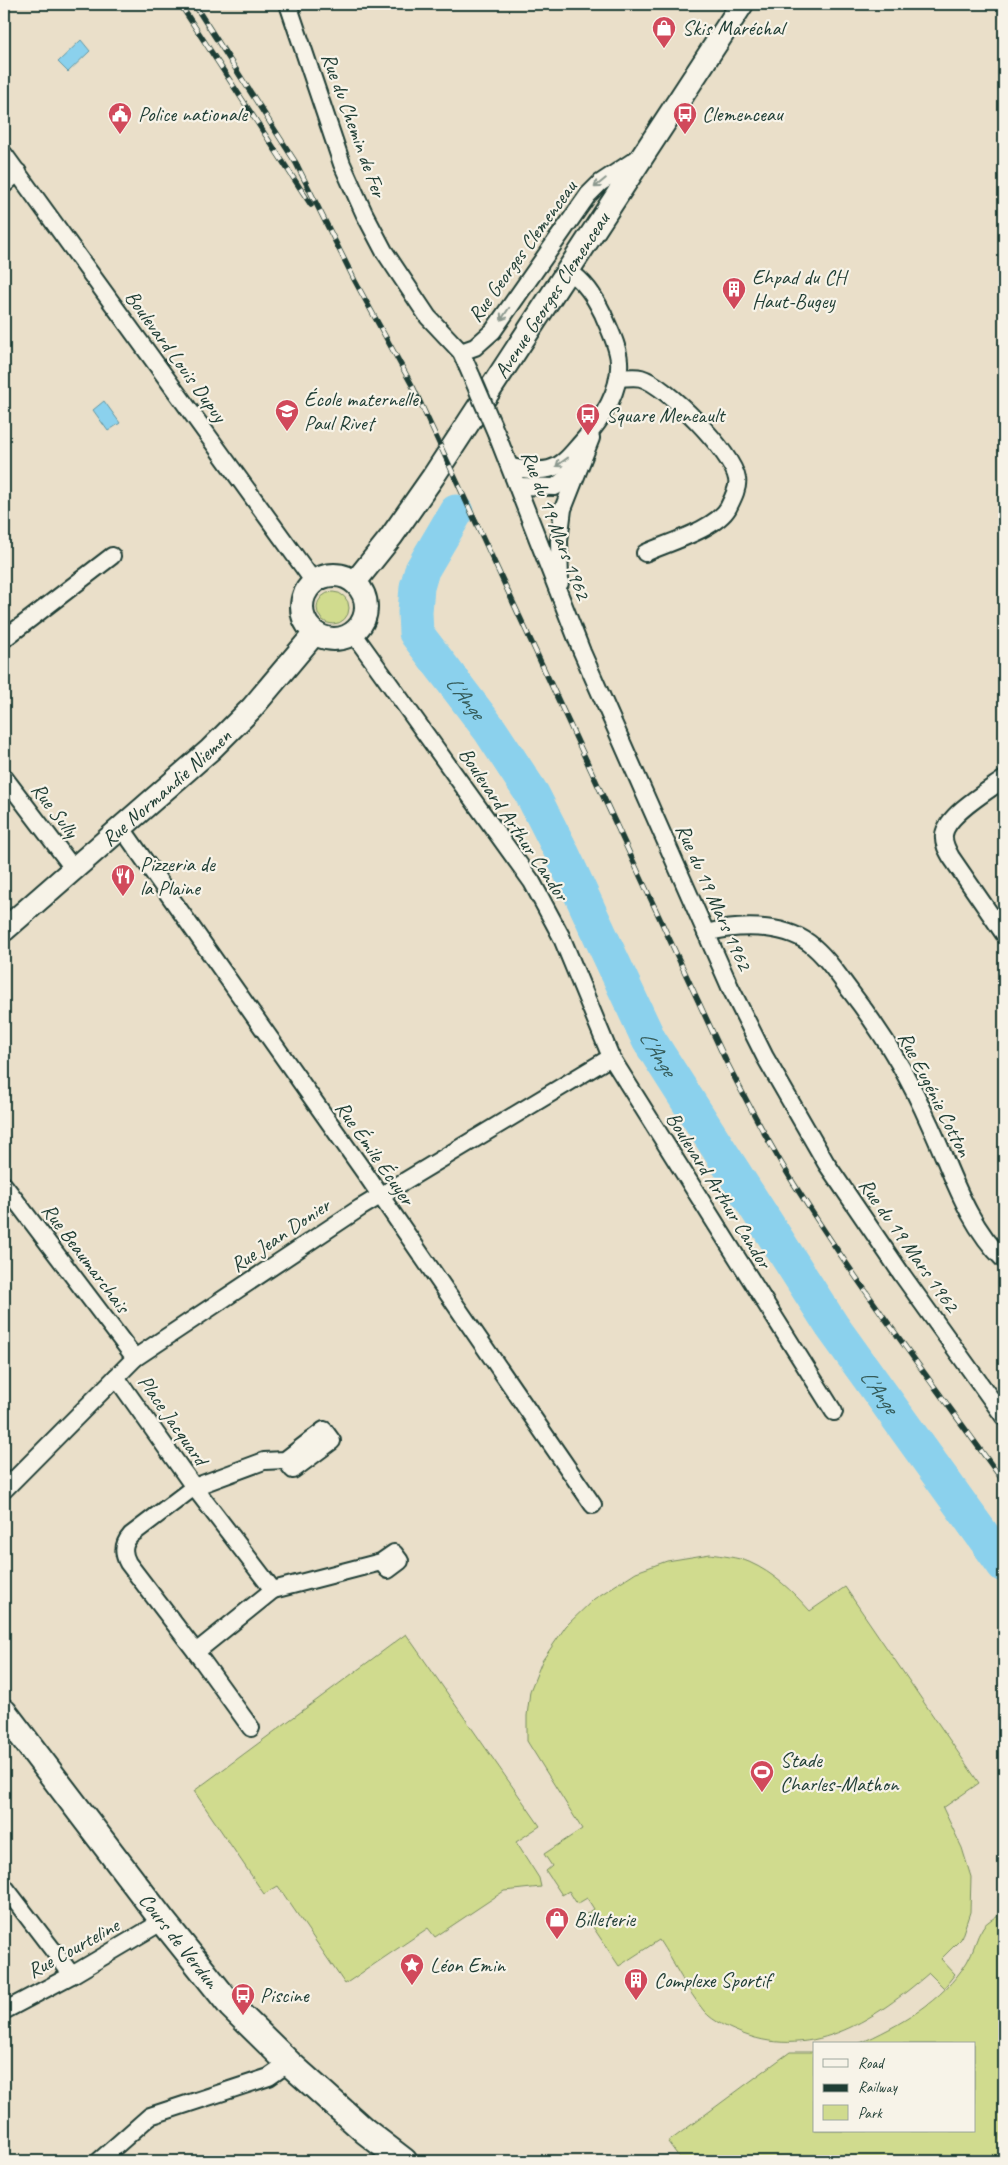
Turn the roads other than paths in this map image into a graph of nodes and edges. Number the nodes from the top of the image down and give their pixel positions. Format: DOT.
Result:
graph roads {
  1 [pos="288,4"];
  2 [pos="742,4"];
  3 [pos="4,154"];
  4 [pos="641,157"];
  5 [pos="18,172"];
  6 [pos="4,185"];
  7 [pos="567,270"];
  8 [pos="461,352"];
  9 [pos="618,378"];
  10 [pos="596,427"];
  11 [pos="580,463"];
  12 [pos="511,467"];
  13 [pos="518,486"];
  14 [pos="645,553"];
  15 [pos="112,556"];
  16 [pos="314,582"];
  17 [pos="355,582"];
  18 [pos="561,596"];
  19 [pos="315,632"];
  20 [pos="353,633"];
  21 [pos="4,639"];
  22 [pos="4,777"];
  23 [pos="1004,779"];
  24 [pos="121,827"];
  25 [pos="73,868"];
  26 [pos="4,930"];
  27 [pos="706,933"];
  28 [pos="1004,934"];
  29 [pos="611,1057"];
  30 [pos="4,1185"];
  31 [pos="380,1196"];
  32 [pos="1004,1260"];
  33 [pos="135,1358"];
  34 [pos="116,1377"];
  35 [pos="834,1412"];
  36 [pos="1004,1417"];
  37 [pos="285,1460"];
  38 [pos="194,1487"];
  39 [pos="4,1490"];
  40 [pos="593,1505"];
  41 [pos="382,1562"];
  42 [pos="273,1590"];
  43 [pos="196,1652"];
  44 [pos="4,1712"];
  45 [pos="252,1728"];
  46 [pos="4,1886"];
  47 [pos="163,1921"];
  48 [pos="72,1975"];
  49 [pos="4,2011"];
  50 [pos="288,2063"];
  51 [pos="99,2161"];
  52 [pos="404,2161"];
  1 -- 8 [label="street, Rue du Chemin de Fer"];
  2 -- 4 [label="main road, Avenue Georges Clemenceau"];
  3 -- 5 [label="street, Boulevard Louis Dupuy"];
  4 -- 7 [label="main road, Avenue Georges Clemenceau"];
  4 -- 8 [label="street, Rue Georges Clemenceau, one-way"];
  5 -- 6 [label="street"];
  5 -- 16 [label="street, Boulevard Louis Dupuy"];
  7 -- 9 [label="street"];
  7 -- 17 [label="main road, Avenue Georges Clemenceau"];
  8 -- 12 [label="street, Rue du 19 Mars 1962, bridge"];
  9 -- 10 [label="street"];
  9 -- 14 [label="street"];
  10 -- 11 [label="street"];
  10 -- 12 [label="street, one-way"];
  11 -- 13 [label="street"];
  11 -- 18 [label="street"];
  12 -- 13 [label="street, Rue du 19 Mars 1962"];
  13 -- 18 [label="street, Rue du 19 Mars 1962"];
  15 -- 21 [label="street"];
  16 -- 17 [label="main road"];
  16 -- 19 [label="main road"];
  17 -- 20 [label="main road"];
  18 -- 27 [label="street, Rue du 19 Mars 1962"];
  19 -- 20 [label="main road"];
  19 -- 24 [label="main road, Rue Normandie Niemen"];
  20 -- 29 [label="street, Boulevard Arthur Candor"];
  22 -- 25 [label="street, Rue Sully"];
  23 -- 28 [label="street"];
  24 -- 25 [label="main road, Rue Normandie Niemen"];
  24 -- 31 [label="street, Rue Émile Écuyer"];
  25 -- 26 [label="main road, Rue Normandie Niemen"];
  27 -- 32 [label="street, Rue Eugénie Cotton"];
  27 -- 36 [label="street, Rue du 19 Mars 1962"];
  29 -- 31 [label="street, Rue Jean Donier"];
  29 -- 35 [label="street, Boulevard Arthur Candor"];
  30 -- 33 [label="street, Rue Beaumarchais"];
  31 -- 33 [label="street, Rue Jean Donier"];
  31 -- 40 [label="street, Rue Émile Écuyer"];
  33 -- 34 [label="street, Rue Jean Donier"];
  34 -- 38 [label="street, Place Jacquard"];
  34 -- 39 [label="street, Rue Jean Donier"];
  37 -- 38 [label="street, Place Jacquard"];
  38 -- 42 [label="street, Place Jacquard"];
  38 -- 43 [label="street, Place Jacquard"];
  41 -- 42 [label="street"];
  42 -- 43 [label="street"];
  43 -- 45 [label="street, Place Jacquard"];
  44 -- 47 [label="main road, Cours de Verdun"];
  46 -- 48 [label="street"];
  47 -- 48 [label="street, Rue Courteline"];
  47 -- 50 [label="main road, Cours de Verdun"];
  48 -- 49 [label="street, Rue Courteline"];
  50 -- 51 [label="street"];
  50 -- 52 [label="main road, Cours de Verdun"];
}
